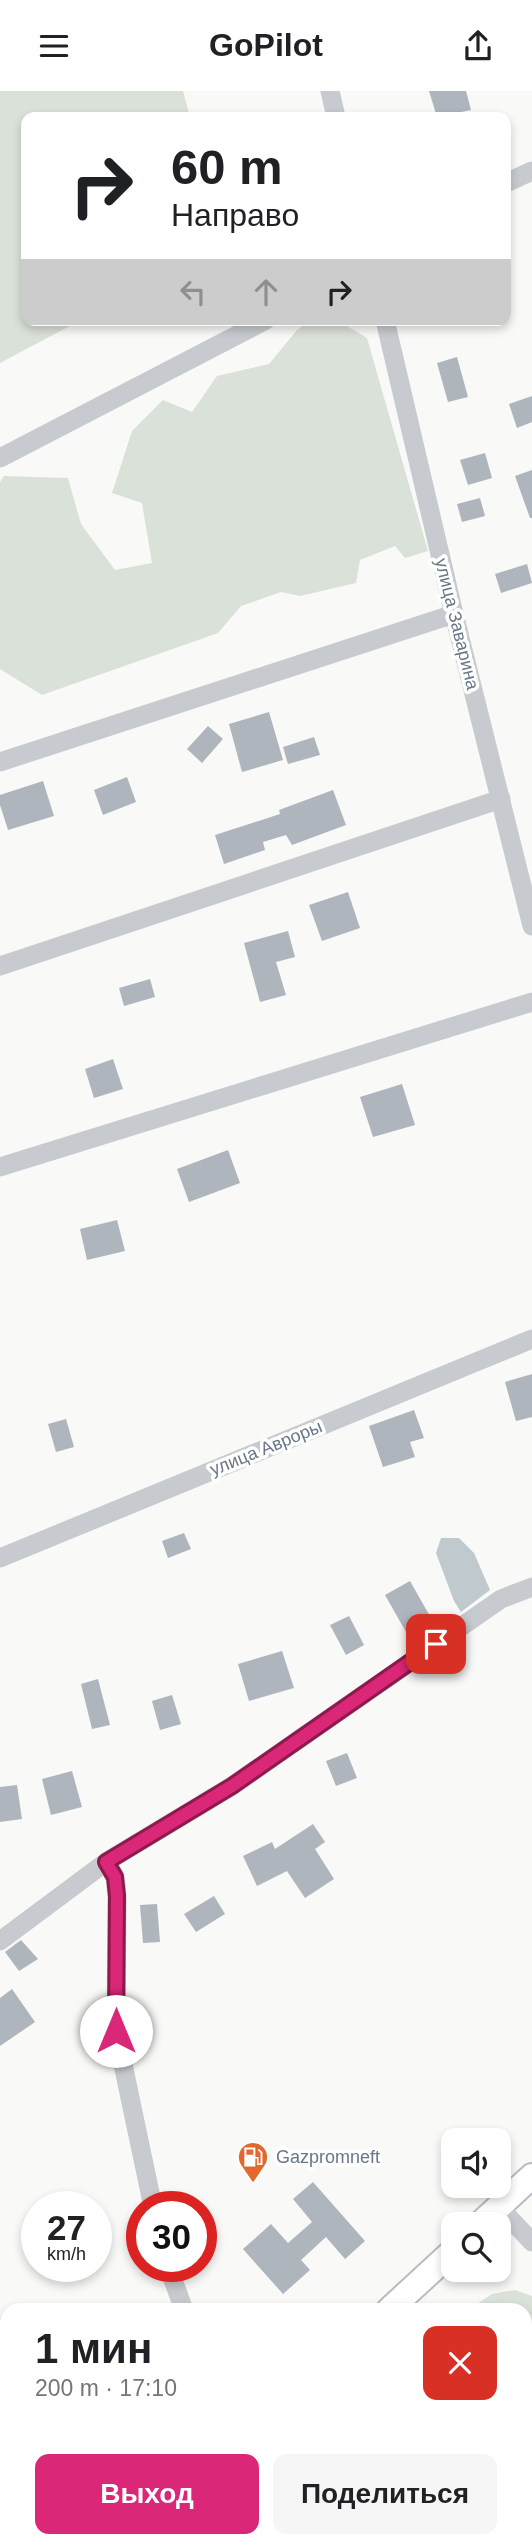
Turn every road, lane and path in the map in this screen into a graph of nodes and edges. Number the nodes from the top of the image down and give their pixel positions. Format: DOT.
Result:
graph roads {
  1 [pos="330,91"];
  2 [pos="336,112"];
  3 [pos="532,171"];
  4 [pos="511,181"];
  5 [pos="254,326"];
  6 [pos="386,326"];
  7 [pos="0,458"];
  8 [pos="454,614"];
  9 [pos="0,762"];
  10 [pos="501,799"];
  11 [pos="532,926"];
  12 [pos="0,966"];
  13 [pos="532,1002"];
  14 [pos="0,1167"];
  15 [pos="532,1339"];
  16 [pos="0,1558"];
  17 [pos="532,1587"];
  18 [pos="106,1862"];
  19 [pos="0,1941"];
  20 [pos="532,2176"];
  21 [pos="150,2191"];
  22 [pos="498,2206"];
  23 [pos="492,2212"];
  24 [pos="532,2242"];
  25 [pos="441,2262"];
  26 [pos="174,2282"];
  27 [pos="181,2303"];
  28 [pos="397,2303"];
  1 -- 2 [label="street"];
  3 -- 4 [label="street"];
  5 -- 7 [label="street"];
  6 -- 8 [label="street, улица Заварина"];
  8 -- 9 [label="street"];
  8 -- 10 [label="street, улица Заварина"];
  10 -- 11 [label="street, улица Заварина"];
  10 -- 12 [label="street"];
  13 -- 14 [label="street"];
  15 -- 16 [label="street, улица Авроры"];
  17 -- 18 [label="street"];
  18 -- 19 [label="street"];
  18 -- 21 [label="street"];
  20 -- 22 [label="main road"];
  22 -- 23 [label="main road"];
  22 -- 24 [label="street"];
  25 -- 28 [label="main road"];
  26 -- 27 [label="street"];
}
